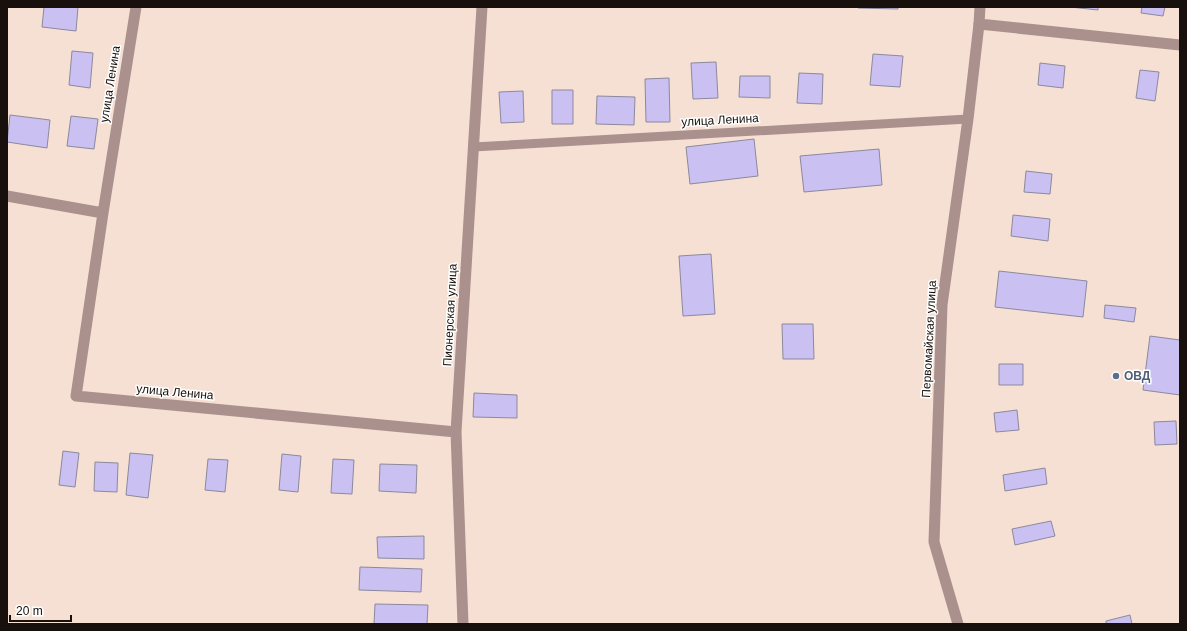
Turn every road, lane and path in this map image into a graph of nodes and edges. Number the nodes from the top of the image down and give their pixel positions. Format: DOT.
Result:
graph roads {
  1 [pos="136,7"];
  2 [pos="482,7"];
  3 [pos="980,7"];
  4 [pos="978,24"];
  5 [pos="1180,45"];
  6 [pos="968,119"];
  7 [pos="473,147"];
  8 [pos="7,196"];
  9 [pos="103,213"];
  10 [pos="456,432"];
  11 [pos="463,624"];
  12 [pos="958,624"];
  1 -- 9 [label="street, улица Ленина"];
  2 -- 7 [label="street, Пионерская улица"];
  3 -- 4 [label="street, Первомайская улица"];
  4 -- 5 [label="street"];
  4 -- 6 [label="street, Первомайская улица"];
  6 -- 7 [label="lane, улица Ленина"];
  6 -- 12 [label="street, Первомайская улица"];
  7 -- 10 [label="street, Пионерская улица"];
  8 -- 9 [label="street"];
  9 -- 10 [label="street, улица Ленина"];
  10 -- 11 [label="street, Пионерская улица"];
}
